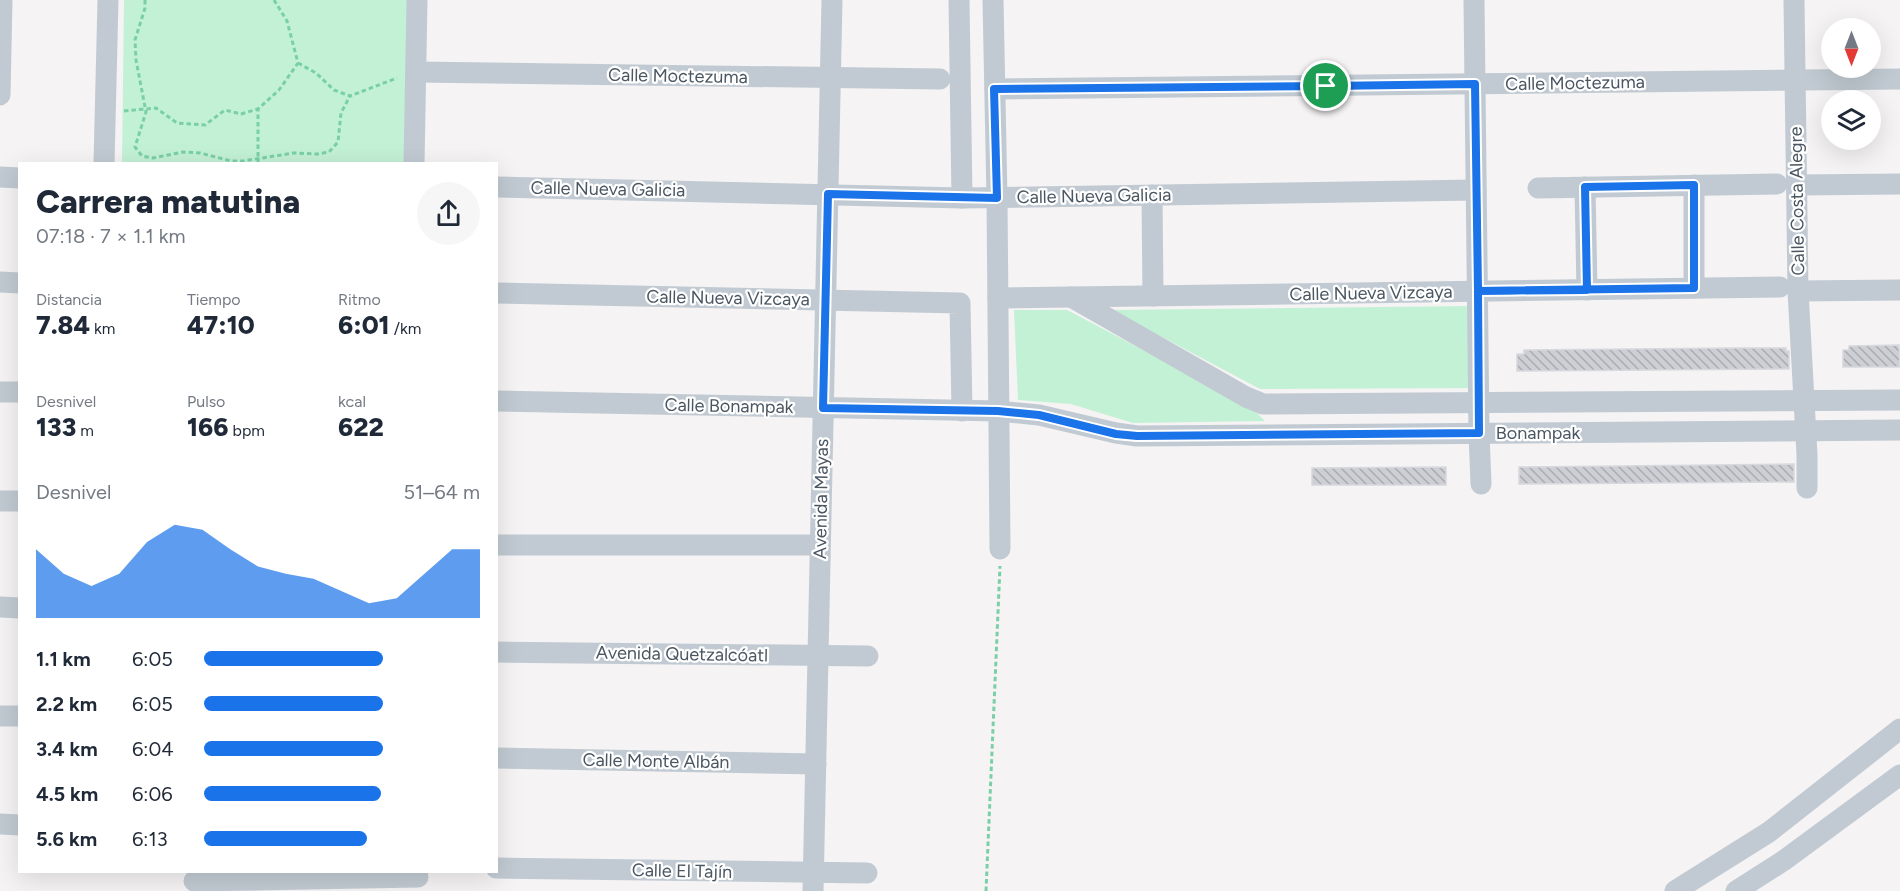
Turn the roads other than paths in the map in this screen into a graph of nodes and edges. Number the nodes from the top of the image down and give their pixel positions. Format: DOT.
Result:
graph roads {
  1 [pos="2,0"];
  2 [pos="108,0"];
  3 [pos="417,0"];
  4 [pos="832,0"];
  5 [pos="959,0"];
  6 [pos="993,0"];
  7 [pos="1474,0"];
  8 [pos="1794,0"];
  9 [pos="416,72"];
  10 [pos="830,77"];
  11 [pos="940,79"];
  12 [pos="1900,79"];
  13 [pos="1796,80"];
  14 [pos="1475,84"];
  15 [pos="994,89"];
  16 [pos="0,95"];
  17 [pos="104,162"];
  18 [pos="414,162"];
  19 [pos="0,177"];
  20 [pos="18,178"];
  21 [pos="1787,184"];
  22 [pos="1900,184"];
  23 [pos="1694,185"];
  24 [pos="498,187"];
  25 [pos="1585,187"];
  26 [pos="1538,188"];
  27 [pos="1476,190"];
  28 [pos="828,194"];
  29 [pos="1152,195"];
  30 [pos="962,198"];
  31 [pos="997,198"];
  32 [pos="0,282"];
  33 [pos="18,283"];
  34 [pos="1694,288"];
  35 [pos="1789,289"];
  36 [pos="1587,290"];
  37 [pos="1900,290"];
  38 [pos="1478,291"];
  39 [pos="498,293"];
  40 [pos="1153,296"];
  41 [pos="1071,297"];
  42 [pos="998,298"];
  43 [pos="825,300"];
  44 [pos="0,392"];
  45 [pos="18,392"];
  46 [pos="1900,400"];
  47 [pos="498,401"];
  48 [pos="1804,401"];
  49 [pos="1479,403"];
  50 [pos="823,408"];
  51 [pos="962,411"];
  52 [pos="998,411"];
  53 [pos="1900,430"];
  54 [pos="1806,431"];
  55 [pos="1479,433"];
  56 [pos="1481,484"];
  57 [pos="1807,488"];
  58 [pos="0,501"];
  59 [pos="18,501"];
  60 [pos="498,544"];
  61 [pos="820,545"];
  62 [pos="1000,549"];
  63 [pos="0,607"];
  64 [pos="18,608"];
  65 [pos="498,652"];
  66 [pos="818,656"];
  67 [pos="868,656"];
  68 [pos="0,716"];
  69 [pos="18,716"];
  70 [pos="1900,729"];
  71 [pos="498,758"];
  72 [pos="816,764"];
  73 [pos="1900,775"];
  74 [pos="0,824"];
  75 [pos="18,825"];
  76 [pos="498,868"];
  77 [pos="867,873"];
  78 [pos="418,880"];
  79 [pos="194,881"];
  80 [pos="309,881"];
  81 [pos="813,882"];
  82 [pos="1675,891"];
  83 [pos="1736,891"];
  1 -- 16 [label="street"];
  2 -- 17 [label="street"];
  3 -- 9 [label="street"];
  4 -- 10 [label="street, Avenida Mayas"];
  5 -- 30 [label="street"];
  6 -- 15 [label="street"];
  7 -- 14 [label="street"];
  8 -- 13 [label="street, Calle Costa Alegre"];
  9 -- 10 [label="street, Calle Moctezuma"];
  9 -- 18 [label="street"];
  10 -- 11 [label="street, Calle Moctezuma"];
  10 -- 28 [label="street, Avenida Mayas"];
  12 -- 13 [label="street, Calle Moctezuma"];
  13 -- 14 [label="street, Calle Moctezuma"];
  13 -- 21 [label="street, Calle Costa Alegre"];
  14 -- 15 [label="street, Calle Moctezuma"];
  14 -- 27 [label="street"];
  15 -- 31 [label="street"];
  19 -- 20 [label="street"];
  21 -- 22 [label="street"];
  21 -- 23 [label="street"];
  21 -- 35 [label="street, Calle Costa Alegre"];
  23 -- 25 [label="street"];
  23 -- 34 [label="street"];
  24 -- 28 [label="street, Calle Nueva Galicia"];
  25 -- 26 [label="street"];
  25 -- 36 [label="street"];
  27 -- 29 [label="street, Calle Nueva Galicia"];
  27 -- 38 [label="street"];
  28 -- 30 [label="street, Calle Nueva Galicia"];
  28 -- 43 [label="street, Avenida Mayas"];
  29 -- 31 [label="street, Calle Nueva Galicia"];
  29 -- 40 [label="street"];
  30 -- 31 [label="street, Calle Nueva Galicia"];
  31 -- 42 [label="street"];
  32 -- 33 [label="street"];
  34 -- 35 [label="street, Calle Nueva Vizcaya"];
  34 -- 36 [label="street, Calle Nueva Vizcaya"];
  35 -- 37 [label="street"];
  35 -- 48 [label="street, Calle Costa Alegre"];
  36 -- 38 [label="street, Calle Nueva Vizcaya"];
  38 -- 40 [label="street, Calle Nueva Vizcaya"];
  38 -- 49 [label="street"];
  39 -- 43 [label="street, Calle Nueva Vizcaya"];
  40 -- 41 [label="street, Calle Nueva Vizcaya"];
  41 -- 42 [label="street, Calle Nueva Vizcaya"];
  41 -- 49 [label="street, Bonampak"];
  42 -- 52 [label="street"];
  43 -- 50 [label="street, Avenida Mayas"];
  43 -- 51 [label="street, Calle Nueva Vizcaya"];
  44 -- 45 [label="street"];
  46 -- 48 [label="street, Bonampak"];
  47 -- 50 [label="street, Calle Bonampak"];
  48 -- 49 [label="street, Bonampak"];
  48 -- 54 [label="street, Calle Costa Alegre"];
  49 -- 55 [label="street"];
  50 -- 51 [label="street, Calle Bonampak"];
  50 -- 61 [label="street, Avenida Mayas"];
  51 -- 52 [label="street, Calle Bonampak"];
  52 -- 55 [label="street, Bonampak"];
  52 -- 62 [label="street"];
  53 -- 54 [label="street, Bonampak"];
  54 -- 55 [label="street, Bonampak"];
  54 -- 57 [label="street, Calle Costa Alegre"];
  55 -- 56 [label="street"];
  58 -- 59 [label="street"];
  60 -- 61 [label="street"];
  61 -- 66 [label="street, Avenida Mayas"];
  63 -- 64 [label="street"];
  65 -- 66 [label="street, Avenida Quetzalcóatl"];
  66 -- 67 [label="street, Avenida Quetzalcóatl"];
  66 -- 72 [label="street, Avenida Mayas"];
  68 -- 69 [label="street"];
  70 -- 82 [label="street"];
  71 -- 72 [label="street, Calle Monte Albán"];
  72 -- 81 [label="street, Avenida Mayas"];
  73 -- 83 [label="street"];
  74 -- 75 [label="street"];
  76 -- 81 [label="street, Calle El Tajín"];
  77 -- 81 [label="street, Calle El Tajín"];
  78 -- 80 [label="street"];
  79 -- 80 [label="street"];
}
